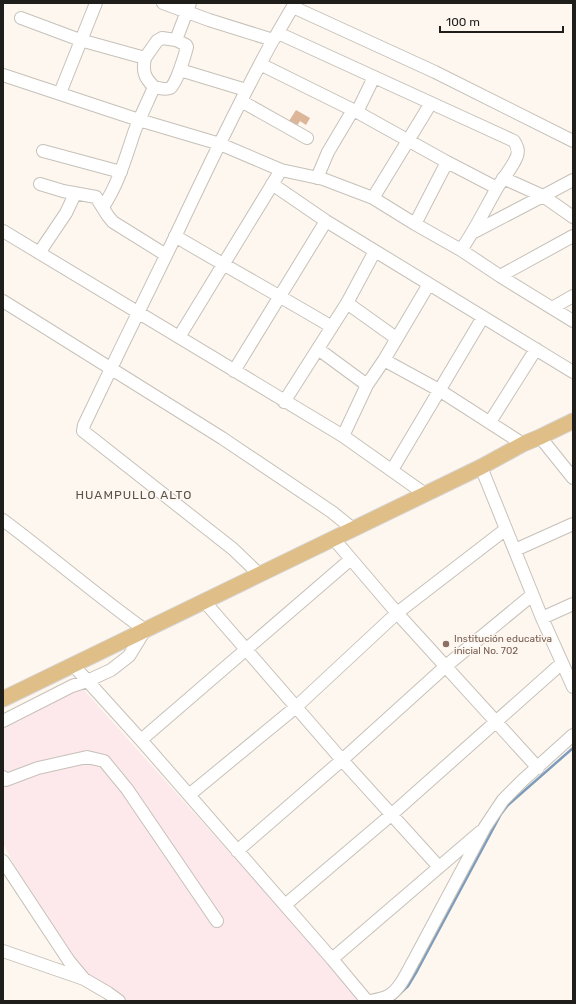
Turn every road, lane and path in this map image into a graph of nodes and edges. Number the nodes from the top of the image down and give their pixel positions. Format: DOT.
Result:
graph roads {
  1 [pos="96,3"];
  2 [pos="163,3"];
  3 [pos="294,5"];
  4 [pos="188,7"];
  5 [pos="21,18"];
  6 [pos="276,36"];
  7 [pos="80,40"];
  8 [pos="176,40"];
  9 [pos="145,58"];
  10 [pos="260,64"];
  11 [pos="180,70"];
  12 [pos="3,75"];
  13 [pos="374,76"];
  14 [pos="154,87"];
  15 [pos="60,93"];
  16 [pos="243,96"];
  17 [pos="431,103"];
  18 [pos="355,111"];
  19 [pos="139,120"];
  20 [pos="307,138"];
  21 [pos="408,140"];
  22 [pos="573,141"];
  23 [pos="220,144"];
  24 [pos="43,151"];
  25 [pos="447,162"];
  26 [pos="282,170"];
  27 [pos="121,172"];
  28 [pos="317,178"];
  29 [pos="573,180"];
  30 [pos="500,183"];
  31 [pos="40,184"];
  32 [pos="272,184"];
  33 [pos="75,194"];
  34 [pos="543,196"];
  35 [pos="373,198"];
  36 [pos="103,207"];
  37 [pos="573,217"];
  38 [pos="326,221"];
  39 [pos="414,224"];
  40 [pos="3,231"];
  41 [pos="474,232"];
  42 [pos="175,236"];
  43 [pos="573,236"];
  44 [pos="461,250"];
  45 [pos="375,251"];
  46 [pos="39,253"];
  47 [pos="166,255"];
  48 [pos="223,265"];
  49 [pos="500,276"];
  50 [pos="429,284"];
  51 [pos="280,296"];
  52 [pos="573,296"];
  53 [pos="3,301"];
  54 [pos="347,303"];
  55 [pos="552,308"];
  56 [pos="139,313"];
  57 [pos="483,317"];
  58 [pos="573,320"];
  59 [pos="332,327"];
  60 [pos="179,337"];
  61 [pos="396,338"];
  62 [pos="318,349"];
  63 [pos="536,349"];
  64 [pos="384,360"];
  65 [pos="111,369"];
  66 [pos="234,370"];
  67 [pos="573,372"];
  68 [pos="367,385"];
  69 [pos="439,390"];
  70 [pos="284,402"];
  71 [pos="573,421"];
  72 [pos="490,422"];
  73 [pos="343,436"];
  74 [pos="540,437"];
  75 [pos="523,444"];
  76 [pos="481,467"];
  77 [pos="392,470"];
  78 [pos="573,478"];
  79 [pos="425,494"];
  80 [pos="3,520"];
  81 [pos="573,524"];
  82 [pos="353,529"];
  83 [pos="506,529"];
  84 [pos="333,538"];
  85 [pos="514,550"];
  86 [pos="351,559"];
  87 [pos="260,575"];
  88 [pos="532,595"];
  89 [pos="204,601"];
  90 [pos="573,604"];
  91 [pos="397,613"];
  92 [pos="542,618"];
  93 [pos="145,630"];
  94 [pos="246,649"];
  95 [pos="562,663"];
  96 [pos="73,665"];
  97 [pos="446,666"];
  98 [pos="87,681"];
  99 [pos="573,687"];
  100 [pos="3,699"];
  101 [pos="296,707"];
  102 [pos="3,721"];
  103 [pos="497,722"];
  104 [pos="573,735"];
  105 [pos="141,740"];
  106 [pos="342,760"];
  107 [pos="538,768"];
  108 [pos="3,777"];
  109 [pos="189,795"];
  110 [pos="391,815"];
  111 [pos="485,827"];
  112 [pos="237,851"];
  113 [pos="3,861"];
  114 [pos="439,867"];
  115 [pos="285,905"];
  116 [pos="217,921"];
  117 [pos="3,951"];
  118 [pos="332,959"];
  119 [pos="84,979"];
  120 [pos="119,1001"];
  121 [pos="367,1001"];
  122 [pos="370,1001"];
  1 -- 7 [label="street"];
  2 -- 4 [label="street"];
  3 -- 6 [label="street"];
  3 -- 22 [label="street"];
  4 -- 6 [label="street"];
  4 -- 8 [label="street"];
  5 -- 7 [label="street"];
  6 -- 10 [label="street"];
  6 -- 13 [label="street"];
  7 -- 9 [label="street"];
  7 -- 15 [label="street"];
  8 -- 9 [label="street"];
  8 -- 11 [label="street"];
  9 -- 14 [label="street"];
  10 -- 16 [label="street"];
  10 -- 18 [label="street"];
  11 -- 14 [label="street"];
  11 -- 16 [label="street"];
  12 -- 15 [label="street"];
  13 -- 17 [label="street"];
  13 -- 18 [label="street"];
  14 -- 19 [label="street"];
  15 -- 19 [label="street"];
  16 -- 20 [label="street"];
  16 -- 23 [label="street"];
  17 -- 21 [label="street"];
  17 -- 30 [label="street"];
  18 -- 21 [label="street"];
  18 -- 28 [label="street"];
  19 -- 23 [label="street"];
  19 -- 27 [label="street"];
  21 -- 25 [label="street"];
  21 -- 35 [label="street"];
  23 -- 26 [label="street"];
  23 -- 42 [label="street"];
  24 -- 27 [label="street"];
  25 -- 30 [label="street"];
  25 -- 39 [label="street"];
  26 -- 28 [label="street"];
  26 -- 32 [label="street"];
  27 -- 36 [label="street"];
  28 -- 35 [label="street"];
  29 -- 34 [label="street"];
  30 -- 34 [label="street"];
  30 -- 41 [label="street"];
  31 -- 33 [label="street"];
  32 -- 38 [label="street"];
  32 -- 48 [label="street"];
  33 -- 36 [label="street"];
  33 -- 46 [label="street"];
  34 -- 37 [label="street"];
  34 -- 41 [label="street"];
  35 -- 39 [label="street"];
  36 -- 47 [label="street"];
  38 -- 45 [label="street"];
  38 -- 51 [label="street"];
  39 -- 44 [label="street"];
  40 -- 46 [label="street"];
  41 -- 44 [label="street"];
  42 -- 47 [label="street"];
  42 -- 48 [label="street"];
  43 -- 49 [label="street"];
  44 -- 49 [label="street"];
  45 -- 50 [label="street"];
  45 -- 54 [label="street"];
  46 -- 56 [label="street"];
  47 -- 56 [label="street"];
  48 -- 51 [label="street"];
  48 -- 60 [label="street"];
  49 -- 55 [label="street"];
  50 -- 57 [label="street"];
  50 -- 61 [label="street"];
  51 -- 59 [label="street"];
  51 -- 66 [label="street"];
  52 -- 55 [label="street"];
  53 -- 65 [label="street"];
  54 -- 59 [label="street"];
  54 -- 61 [label="street"];
  55 -- 58 [label="street"];
  56 -- 60 [label="street"];
  56 -- 65 [label="street"];
  57 -- 63 [label="street"];
  57 -- 69 [label="street"];
  59 -- 62 [label="street"];
  60 -- 66 [label="street"];
  61 -- 64 [label="street"];
  62 -- 68 [label="street"];
  62 -- 70 [label="street"];
  63 -- 67 [label="street"];
  63 -- 72 [label="street"];
  64 -- 68 [label="street"];
  64 -- 69 [label="street"];
  65 -- 82 [label="street"];
  65 -- 87 [label="street"];
  66 -- 70 [label="street"];
  68 -- 73 [label="street"];
  69 -- 72 [label="street"];
  69 -- 77 [label="street"];
  70 -- 73 [label="street"];
  71 -- 74 [label="main road"];
  72 -- 75 [label="street"];
  73 -- 77 [label="street"];
  74 -- 75 [label="main road"];
  74 -- 78 [label="street"];
  75 -- 76 [label="main road"];
  76 -- 79 [label="main road"];
  76 -- 83 [label="street"];
  77 -- 79 [label="street"];
  79 -- 82 [label="main road"];
  80 -- 93 [label="street"];
  81 -- 85 [label="street"];
  82 -- 84 [label="main road"];
  83 -- 85 [label="street"];
  83 -- 91 [label="street"];
  84 -- 86 [label="street"];
  84 -- 87 [label="main road"];
  85 -- 88 [label="street"];
  86 -- 91 [label="street"];
  86 -- 94 [label="street"];
  87 -- 89 [label="main road"];
  88 -- 92 [label="street"];
  88 -- 97 [label="street"];
  89 -- 93 [label="main road"];
  89 -- 94 [label="street"];
  90 -- 92 [label="street"];
  91 -- 97 [label="street"];
  91 -- 101 [label="street"];
  92 -- 95 [label="street"];
  93 -- 96 [label="main road"];
  93 -- 98 [label="street"];
  94 -- 101 [label="street"];
  94 -- 105 [label="street"];
  95 -- 99 [label="street"];
  95 -- 103 [label="street"];
  96 -- 98 [label="street"];
  96 -- 100 [label="main road"];
  97 -- 103 [label="street"];
  97 -- 106 [label="street"];
  98 -- 102 [label="street"];
  98 -- 105 [label="street"];
  101 -- 106 [label="street"];
  101 -- 109 [label="street"];
  103 -- 107 [label="street"];
  103 -- 110 [label="street"];
  104 -- 107 [label="street"];
  105 -- 109 [label="street"];
  106 -- 110 [label="street"];
  106 -- 112 [label="street"];
  107 -- 111 [label="street"];
  108 -- 116 [label="street"];
  109 -- 112 [label="street"];
  110 -- 114 [label="street"];
  110 -- 115 [label="street"];
  111 -- 114 [label="street"];
  111 -- 122 [label="street"];
  112 -- 115 [label="street"];
  113 -- 119 [label="street"];
  114 -- 118 [label="street"];
  115 -- 118 [label="street"];
  117 -- 119 [label="street"];
  118 -- 121 [label="street"];
  119 -- 120 [label="street"];
}
